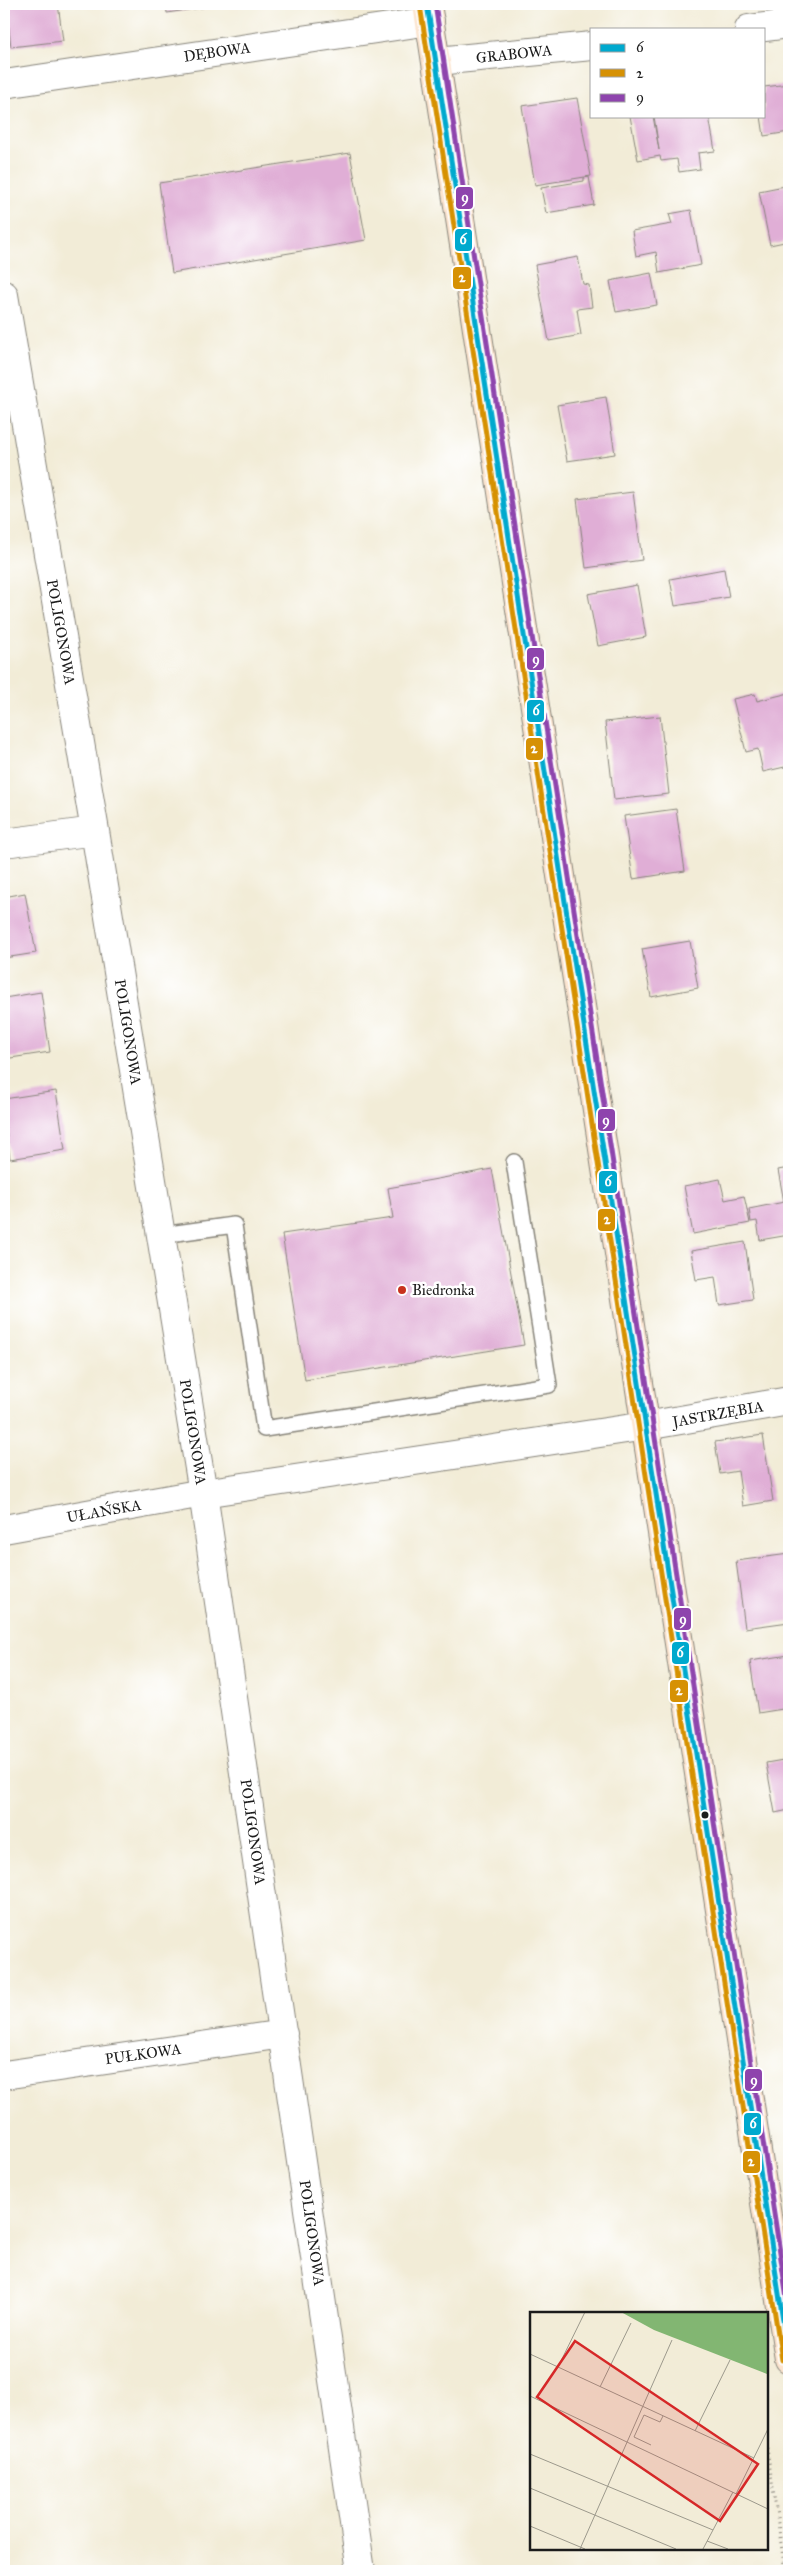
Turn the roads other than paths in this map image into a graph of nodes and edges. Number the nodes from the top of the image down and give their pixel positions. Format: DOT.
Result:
graph roads {
  1 [pos="429,12"];
  2 [pos="789,24"];
  3 [pos="757,28"];
  4 [pos="590,46"];
  5 [pos="437,61"];
  6 [pos="4,84"];
  7 [pos="4,296"];
  8 [pos="95,831"];
  9 [pos="4,843"];
  10 [pos="514,1162"];
  11 [pos="162,1235"];
  12 [pos="789,1401"];
  13 [pos="646,1426"];
  14 [pos="203,1493"];
  15 [pos="4,1528"];
  16 [pos="283,2034"];
  17 [pos="4,2074"];
  18 [pos="789,2359"];
  19 [pos="356,2571"];
  1 -- 5 [label="street"];
  1 -- 6 [label="street, DĘBOWA"];
  2 -- 3 [label="street"];
  4 -- 5 [label="street, GRABOWA"];
  5 -- 13 [label="street"];
  7 -- 8 [label="street, POLIGONOWA"];
  8 -- 9 [label="street"];
  8 -- 11 [label="street, POLIGONOWA"];
  10 -- 11 [label="lane"];
  11 -- 14 [label="street, POLIGONOWA"];
  12 -- 13 [label="street, JASTRZĘBIA"];
  13 -- 14 [label="street, JASTRZĘBIA"];
  13 -- 18 [label="street"];
  14 -- 15 [label="street, UŁAŃSKA"];
  14 -- 16 [label="street, POLIGONOWA"];
  16 -- 17 [label="street, PUŁKOWA"];
  16 -- 19 [label="street, POLIGONOWA"];
}
